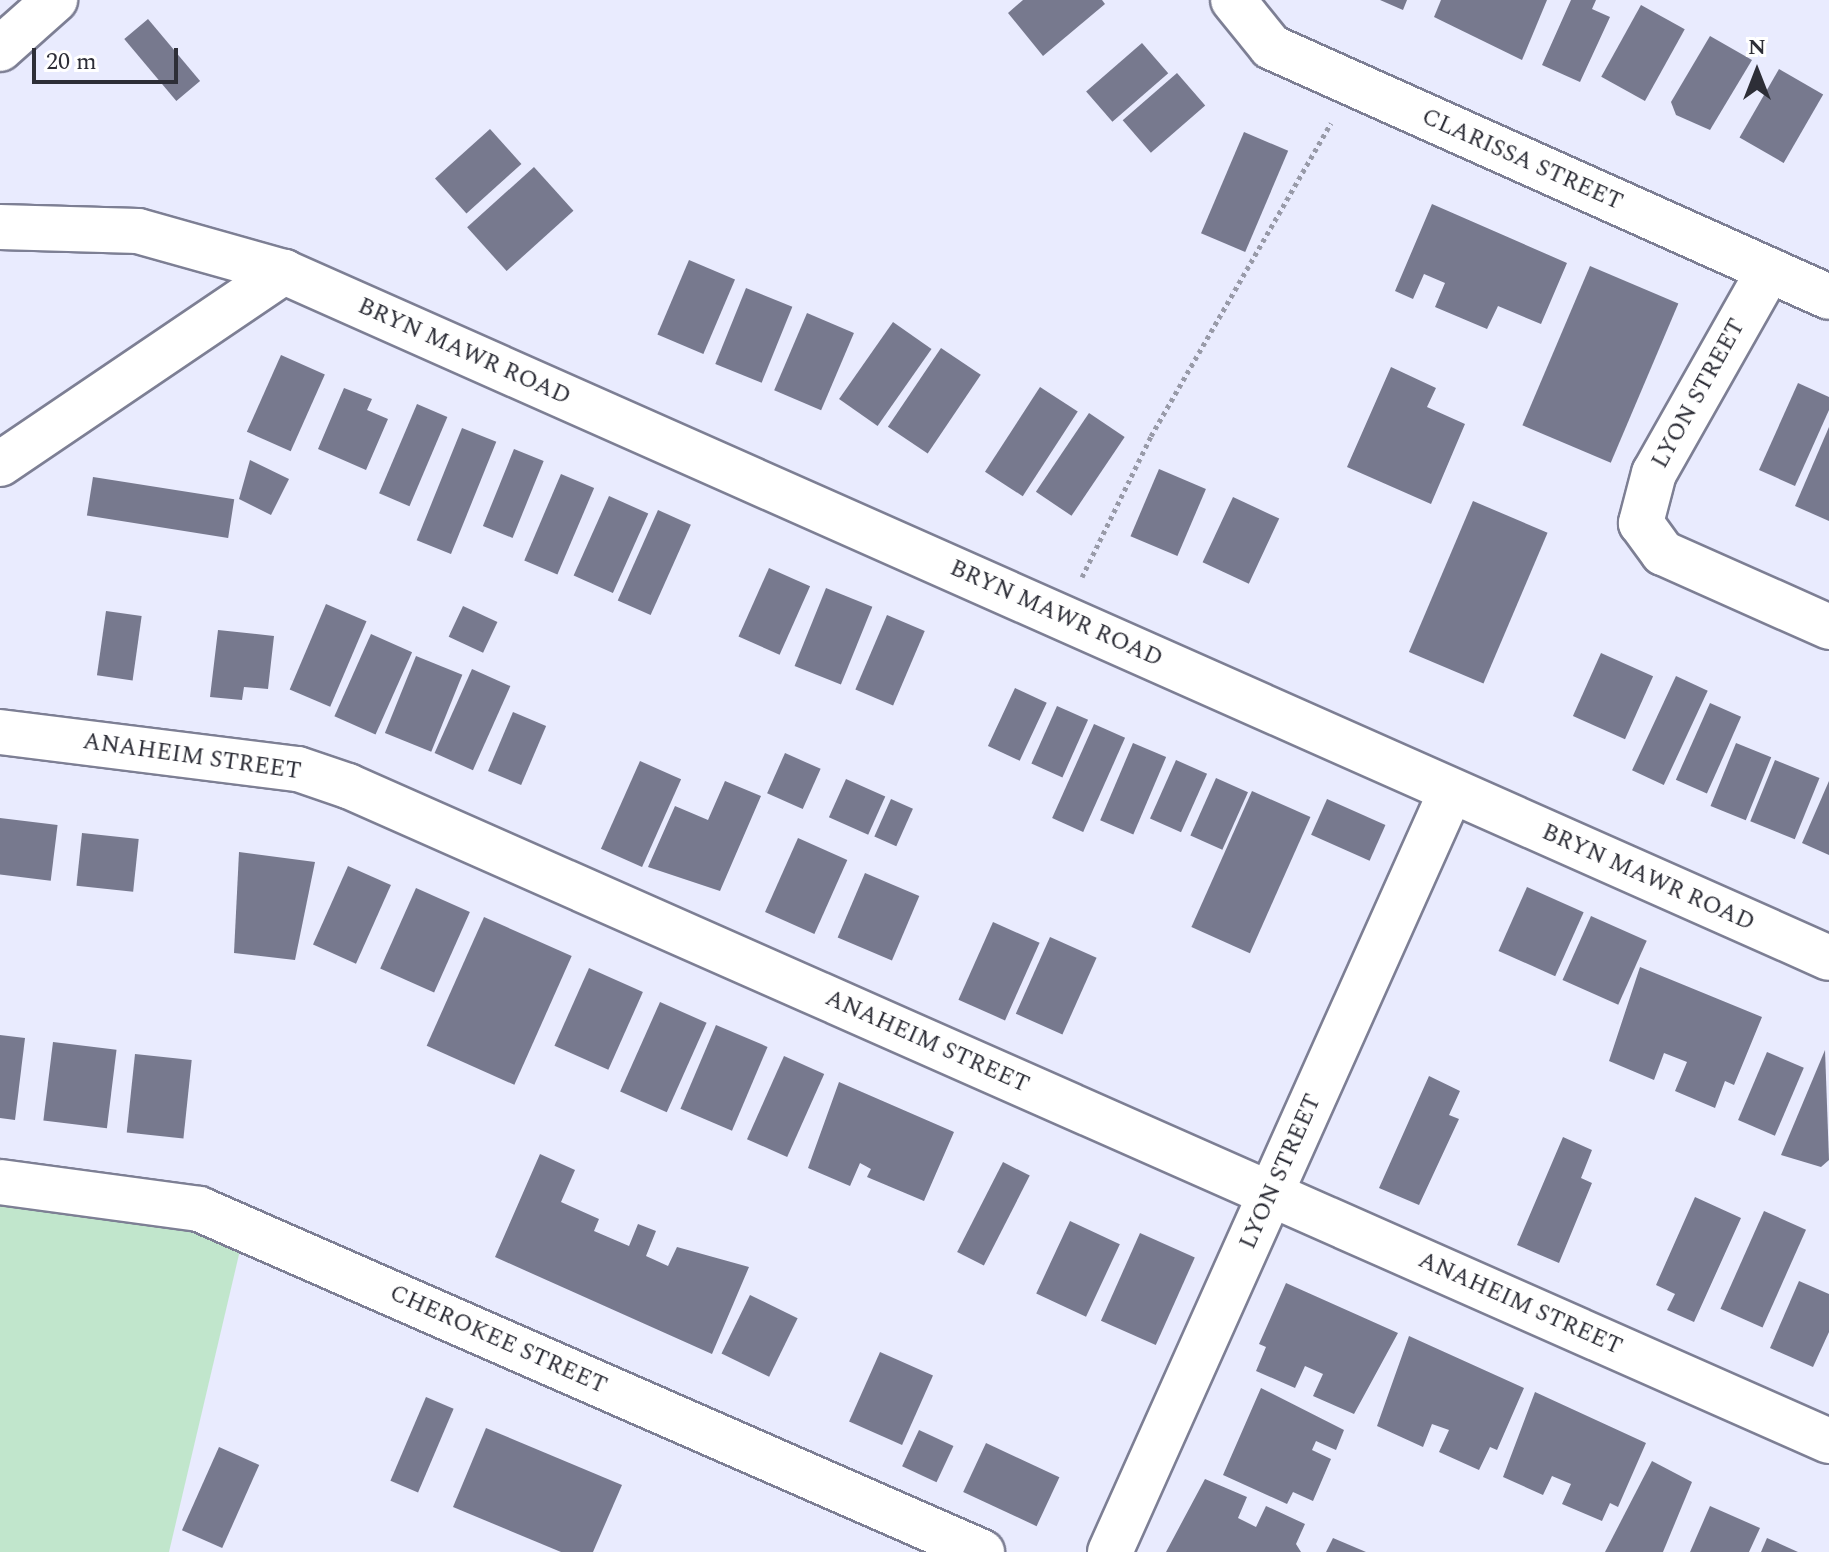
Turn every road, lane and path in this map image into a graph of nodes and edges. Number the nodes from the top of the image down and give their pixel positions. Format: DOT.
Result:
graph roads {
  1 [pos="55,0"];
  2 [pos="1233,0"];
  3 [pos="0,49"];
  4 [pos="1332,121"];
  5 [pos="0,227"];
  6 [pos="1769,270"];
  7 [pos="284,272"];
  8 [pos="1829,297"];
  9 [pos="0,464"];
  10 [pos="1081,578"];
  11 [pos="1829,627"];
  12 [pos="0,732"];
  13 [pos="1451,791"];
  14 [pos="1829,958"];
  15 [pos="0,1182"];
  16 [pos="1271,1194"];
  17 [pos="1829,1441"];
  18 [pos="982,1552"];
  19 [pos="1110,1552"];
  1 -- 3 [label="street"];
  2 -- 6 [label="street, CLARISSA STREET"];
  4 -- 10 [label="path"];
  5 -- 7 [label="street, BRYN MAWR ROAD"];
  6 -- 8 [label="street, CLARISSA STREET"];
  6 -- 11 [label="street, LYON STREET"];
  7 -- 9 [label="street"];
  7 -- 13 [label="street, BRYN MAWR ROAD"];
  12 -- 16 [label="street, ANAHEIM STREET"];
  13 -- 14 [label="street, BRYN MAWR ROAD"];
  13 -- 16 [label="street, LYON STREET"];
  15 -- 18 [label="street, CHEROKEE STREET"];
  16 -- 17 [label="street, ANAHEIM STREET"];
  16 -- 19 [label="street, LYON STREET"];
}
